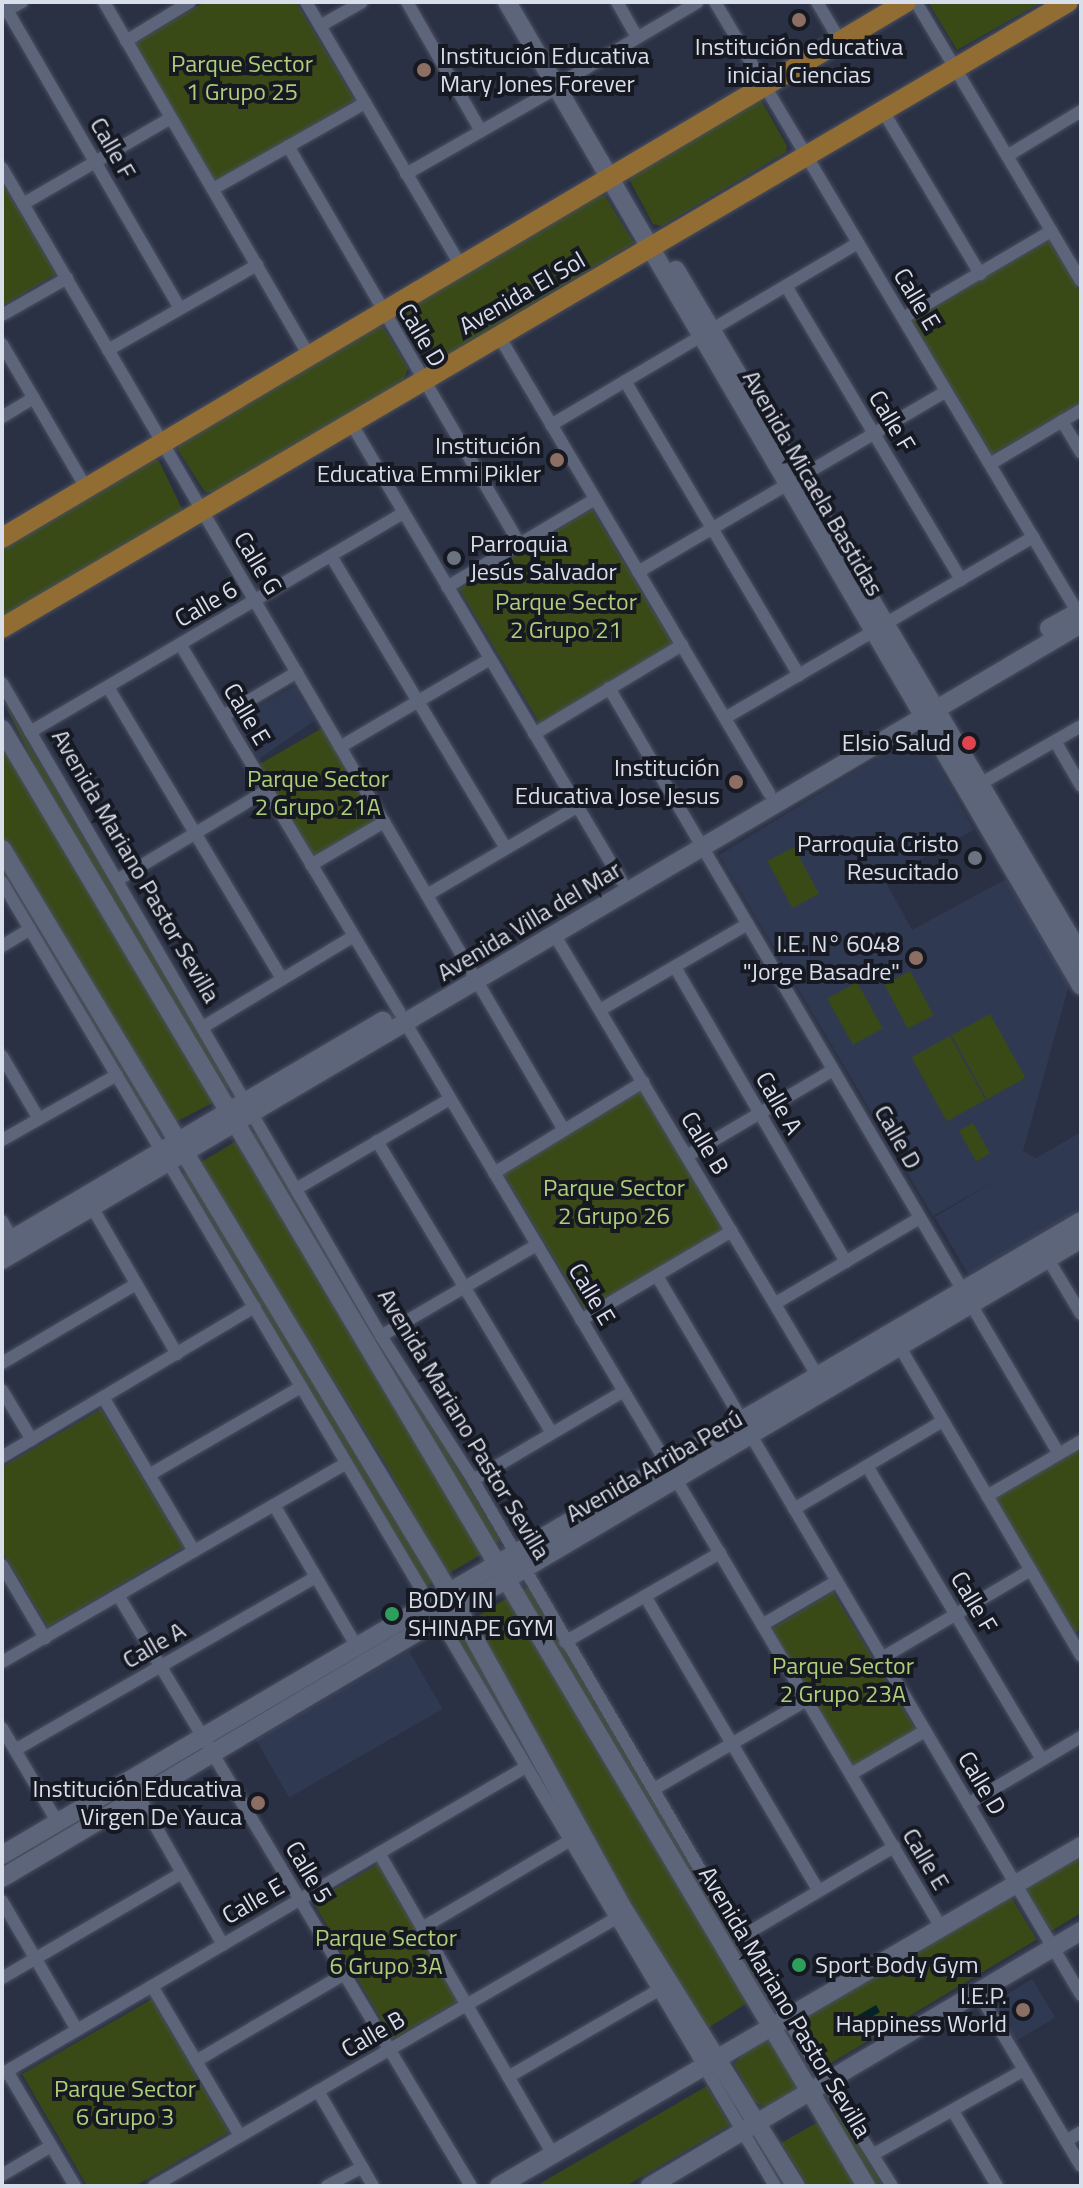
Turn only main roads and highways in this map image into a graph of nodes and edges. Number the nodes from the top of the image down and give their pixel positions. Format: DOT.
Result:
graph roads {
  1 [pos="906,2"];
  2 [pos="1068,2"];
  3 [pos="2,538"];
  4 [pos="2,628"];
  1 -- 3 [label="main road"];
  2 -- 4 [label="main road, Avenida El Sol"];
}
